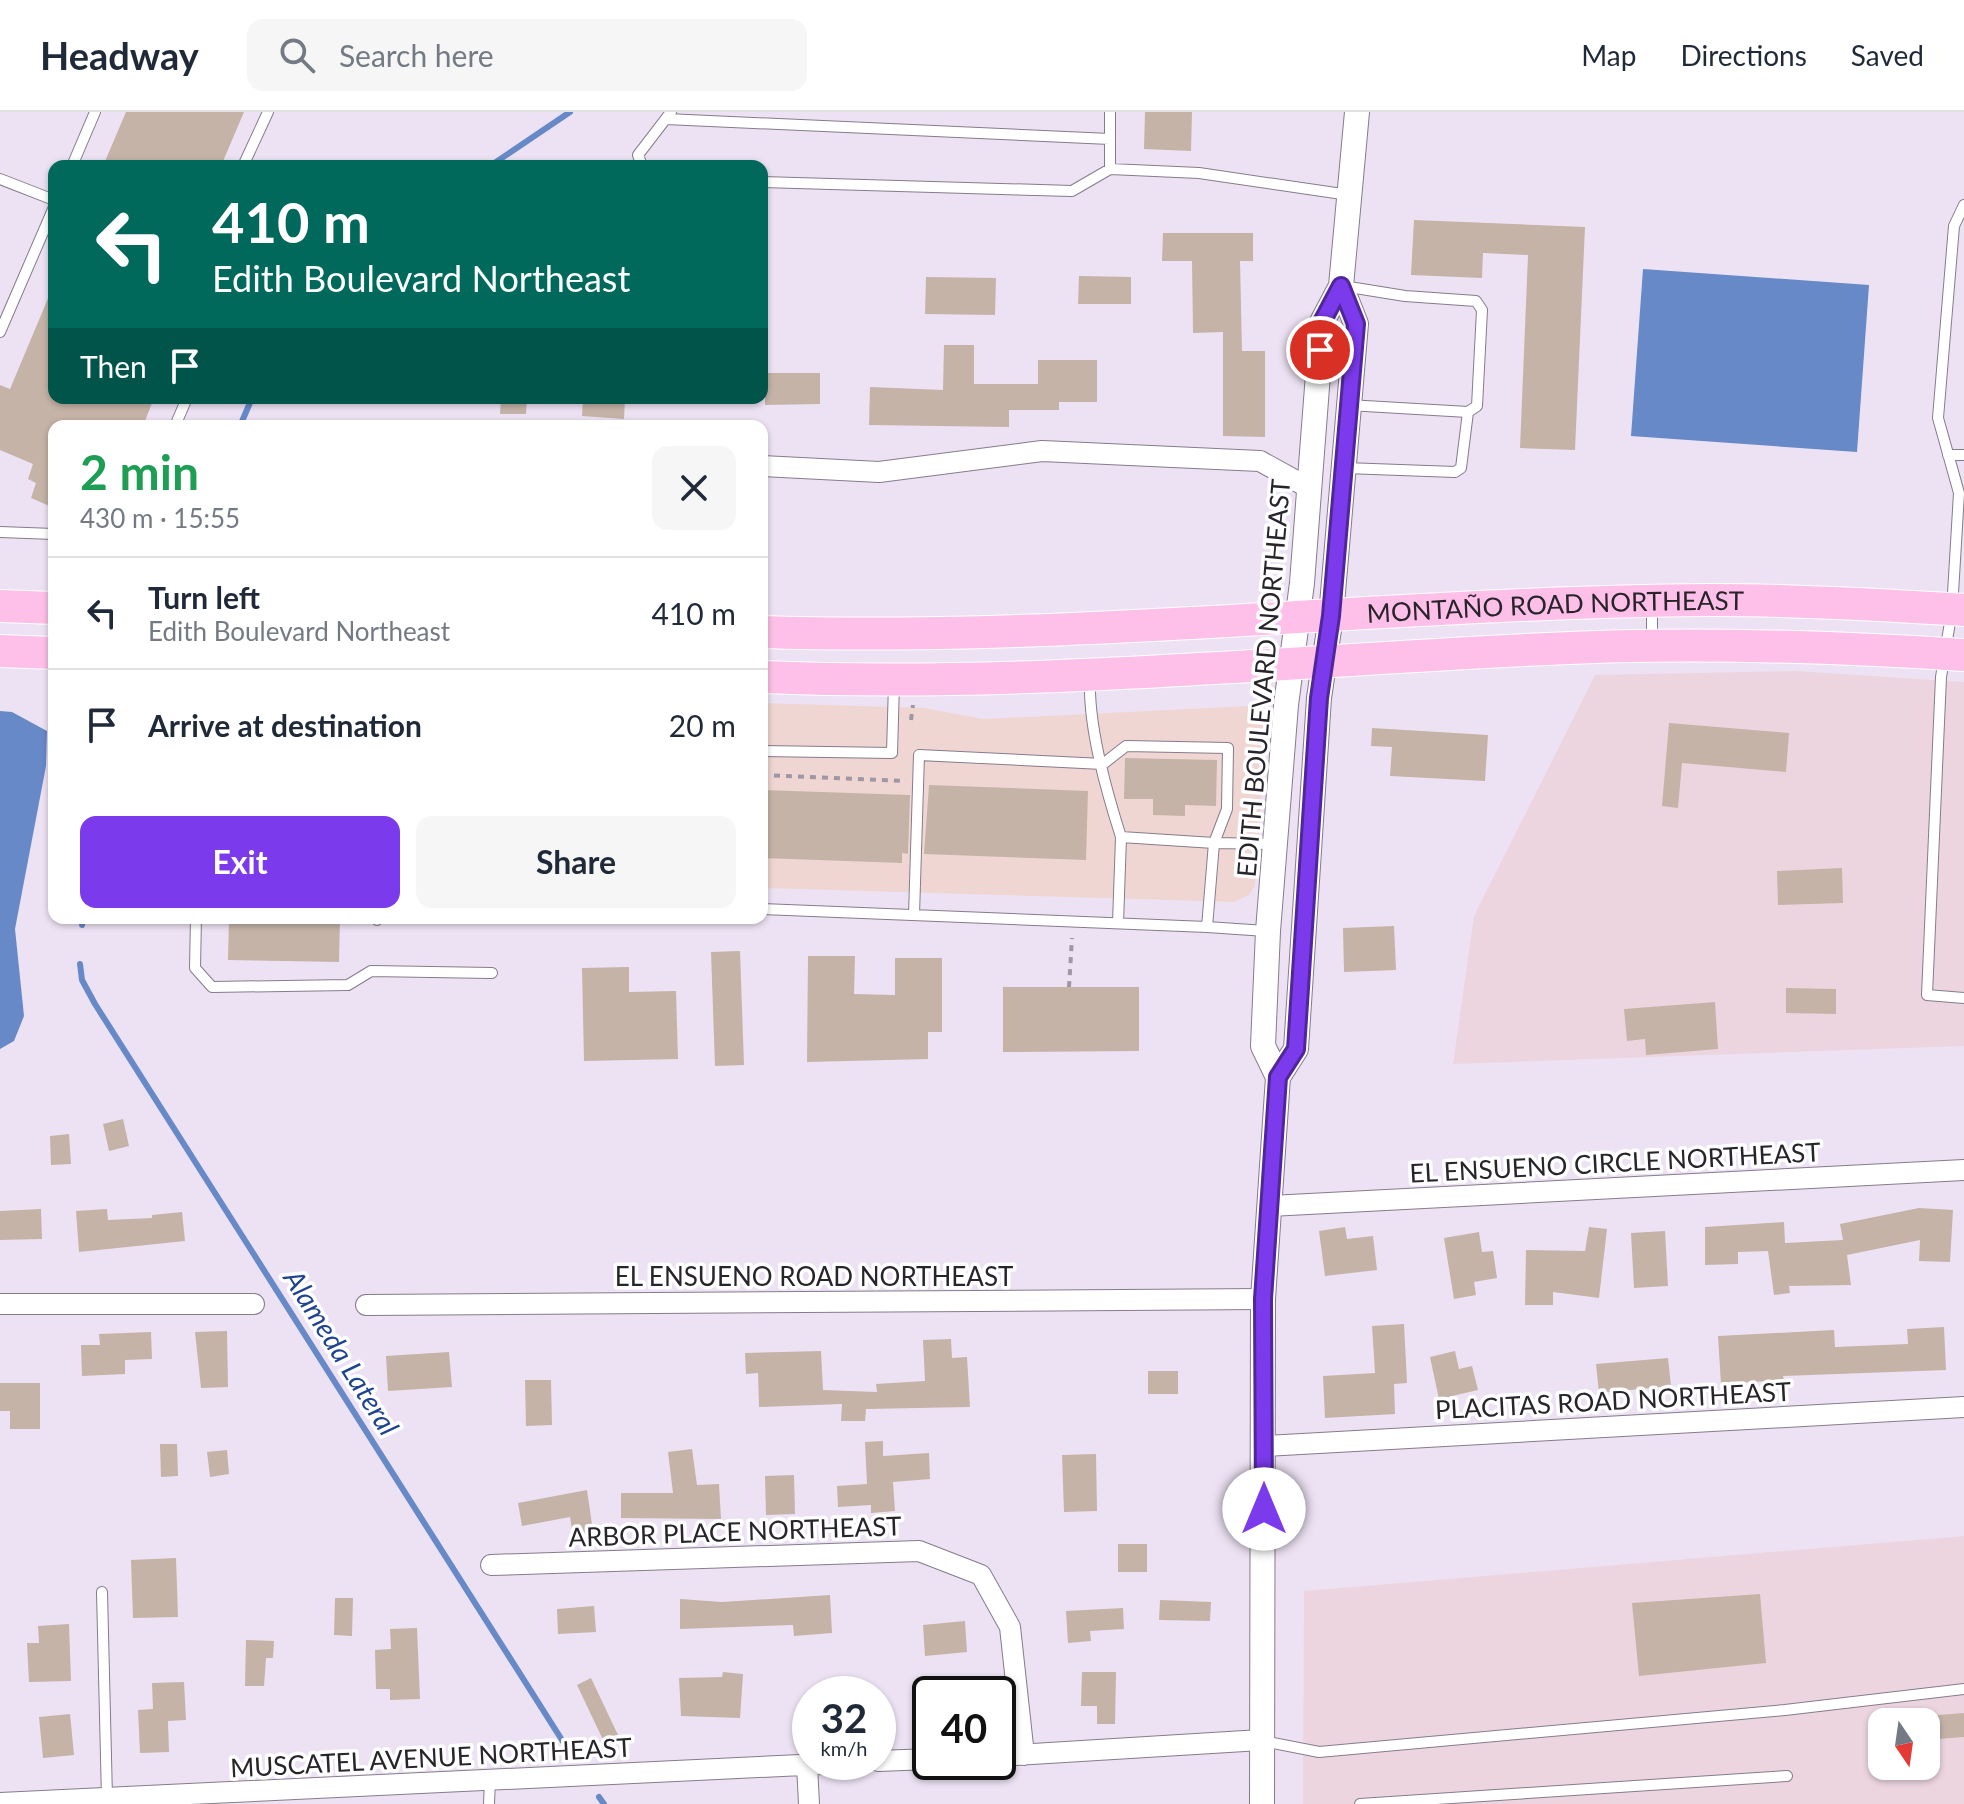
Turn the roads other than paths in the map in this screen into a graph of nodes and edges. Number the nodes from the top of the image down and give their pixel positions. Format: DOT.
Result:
graph roads {
  1 [pos="95,112"];
  2 [pos="268,112"];
  3 [pos="1110,112"];
  4 [pos="1357,112"];
  5 [pos="668,116"];
  6 [pos="1110,139"];
  7 [pos="75,160"];
  8 [pos="246,160"];
  9 [pos="640,160"];
  10 [pos="1110,169"];
  11 [pos="0,179"];
  12 [pos="768,182"];
  13 [pos="1349,195"];
  14 [pos="48,198"];
  15 [pos="1964,205"];
  16 [pos="48,221"];
  17 [pos="1341,286"];
  18 [pos="0,332"];
  19 [pos="1348,405"];
  20 [pos="1468,412"];
  21 [pos="1948,455"];
  22 [pos="1964,455"];
  23 [pos="768,466"];
  24 [pos="1342,468"];
  25 [pos="1309,488"];
  26 [pos="0,532"];
  27 [pos="48,534"];
  28 [pos="1652,601"];
  29 [pos="0,606"];
  30 [pos="48,608"];
  31 [pos="1958,610"];
  32 [pos="1331,616"];
  33 [pos="1298,618"];
  34 [pos="768,632"];
  35 [pos="1652,646"];
  36 [pos="0,651"];
  37 [pos="48,653"];
  38 [pos="1954,654"];
  39 [pos="1325,661"];
  40 [pos="1292,664"];
  41 [pos="1090,676"];
  42 [pos="768,678"];
  43 [pos="904,693"];
  44 [pos="768,751"];
  45 [pos="1103,764"];
  46 [pos="1121,837"];
  47 [pos="1214,843"];
  48 [pos="1273,844"];
  49 [pos="768,909"];
  50 [pos="914,915"];
  51 [pos="1118,923"];
  52 [pos="196,924"];
  53 [pos="1207,927"];
  54 [pos="1268,931"];
  55 [pos="492,973"];
  56 [pos="1964,998"];
  57 [pos="1278,1077"];
  58 [pos="1964,1170"];
  59 [pos="1268,1206"];
  60 [pos="1263,1299"];
  61 [pos="0,1304"];
  62 [pos="254,1304"];
  63 [pos="366,1305"];
  64 [pos="1964,1407"];
  65 [pos="1264,1446"];
  66 [pos="491,1565"];
  67 [pos="102,1592"];
  68 [pos="1964,1689"];
  69 [pos="1261,1740"];
  70 [pos="1016,1755"];
  71 [pos="1024,1755"];
  72 [pos="792,1766"];
  73 [pos="1787,1776"];
  74 [pos="490,1780"];
  75 [pos="808,1780"];
  76 [pos="97,1800"];
  77 [pos="0,1803"];
  78 [pos="489,1804"];
  79 [pos="809,1804"];
  80 [pos="1262,1804"];
  81 [pos="1360,1804"];
  1 -- 7 [label="lane"];
  2 -- 8 [label="lane"];
  3 -- 6 [label="lane"];
  4 -- 13 [label="street, EDITH BOULEVARD NORTHEAST"];
  5 -- 6 [label="lane"];
  5 -- 9 [label="lane"];
  6 -- 10 [label="lane"];
  10 -- 12 [label="lane"];
  10 -- 13 [label="lane"];
  11 -- 14 [label="lane"];
  13 -- 17 [label="street, EDITH BOULEVARD NORTHEAST"];
  15 -- 21 [label="lane"];
  16 -- 18 [label="lane"];
  17 -- 19 [label="street, EDITH BOULEVARD NORTHEAST"];
  17 -- 20 [label="lane"];
  17 -- 25 [label="street, EDITH BOULEVARD NORTHEAST"];
  19 -- 20 [label="lane"];
  19 -- 24 [label="street, EDITH BOULEVARD NORTHEAST"];
  20 -- 24 [label="lane"];
  21 -- 22 [label="lane"];
  21 -- 31 [label="lane"];
  23 -- 25 [label="street"];
  24 -- 32 [label="street, EDITH BOULEVARD NORTHEAST"];
  25 -- 33 [label="street, EDITH BOULEVARD NORTHEAST"];
  26 -- 27 [label="lane"];
  28 -- 31 [label="main road, MONTAÑO ROAD NORTHEAST"];
  28 -- 32 [label="main road, MONTAÑO ROAD NORTHEAST"];
  28 -- 35 [label="lane"];
  29 -- 30 [label="main road"];
  31 -- 38 [label="lane"];
  32 -- 33 [label="main road, MONTAÑO ROAD NORTHEAST"];
  32 -- 39 [label="street, EDITH BOULEVARD NORTHEAST"];
  33 -- 34 [label="main road, MONTAÑO ROAD NORTHEAST"];
  33 -- 40 [label="street, EDITH BOULEVARD NORTHEAST"];
  35 -- 38 [label="main road, MONTAÑO ROAD NORTHEAST"];
  35 -- 39 [label="main road, MONTAÑO ROAD NORTHEAST"];
  36 -- 37 [label="main road"];
  38 -- 56 [label="lane"];
  39 -- 40 [label="main road, MONTAÑO ROAD NORTHEAST"];
  39 -- 57 [label="street, EDITH BOULEVARD NORTHEAST"];
  40 -- 41 [label="main road, MONTAÑO ROAD NORTHEAST"];
  40 -- 48 [label="street, EDITH BOULEVARD NORTHEAST"];
  41 -- 43 [label="main road, MONTAÑO ROAD NORTHEAST"];
  41 -- 45 [label="lane"];
  42 -- 43 [label="main road, MONTAÑO ROAD NORTHEAST"];
  43 -- 44 [label="lane"];
  45 -- 46 [label="lane"];
  45 -- 47 [label="lane"];
  45 -- 50 [label="lane"];
  46 -- 47 [label="lane"];
  46 -- 51 [label="lane"];
  47 -- 48 [label="lane"];
  47 -- 53 [label="lane"];
  48 -- 54 [label="street, EDITH BOULEVARD NORTHEAST"];
  49 -- 50 [label="lane"];
  50 -- 51 [label="lane"];
  51 -- 53 [label="lane"];
  52 -- 55 [label="lane"];
  53 -- 54 [label="lane"];
  54 -- 57 [label="street, EDITH BOULEVARD NORTHEAST"];
  57 -- 59 [label="street, EDITH BOULEVARD NORTHEAST"];
  58 -- 59 [label="street, EL ENSUENO CIRCLE NORTHEAST"];
  59 -- 60 [label="street, EDITH BOULEVARD NORTHEAST"];
  60 -- 63 [label="street, EL ENSUENO ROAD NORTHEAST"];
  60 -- 65 [label="street, EDITH BOULEVARD NORTHEAST"];
  61 -- 62 [label="street"];
  64 -- 65 [label="street, PLACITAS ROAD NORTHEAST"];
  65 -- 69 [label="street, EDITH BOULEVARD NORTHEAST"];
  66 -- 71 [label="street, ARBOR PLACE NORTHEAST"];
  67 -- 76 [label="lane"];
  68 -- 69 [label="lane"];
  69 -- 71 [label="street"];
  69 -- 80 [label="street, EDITH BOULEVARD NORTHEAST"];
  70 -- 71 [label="street"];
  72 -- 74 [label="street, MUSCATEL AVENUE NORTHEAST"];
  73 -- 81 [label="lane"];
  74 -- 76 [label="street, MUSCATEL AVENUE NORTHEAST"];
  74 -- 78 [label="lane"];
  75 -- 79 [label="street"];
  76 -- 77 [label="street, MUSCATEL AVENUE NORTHEAST"];
}
